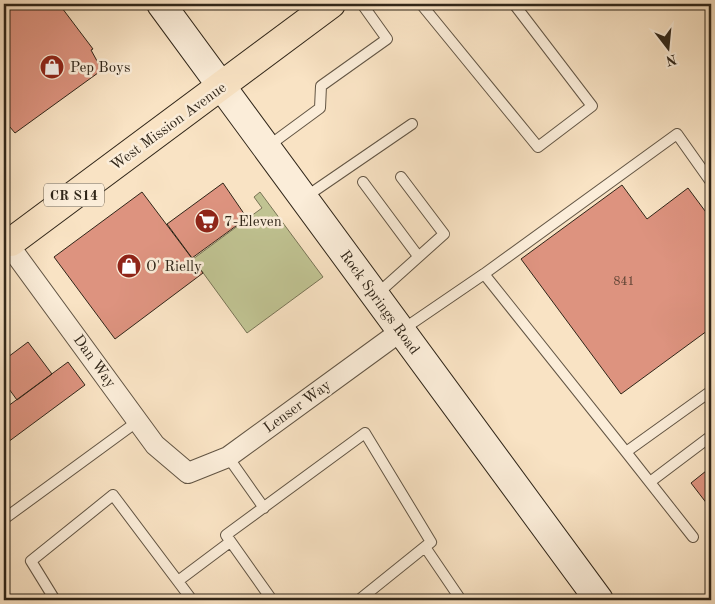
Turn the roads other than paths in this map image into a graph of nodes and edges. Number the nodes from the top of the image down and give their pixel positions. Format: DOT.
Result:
graph roads {
  1 [pos="160,4"];
  2 [pos="362,4"];
  3 [pos="421,4"];
  4 [pos="514,4"];
  5 [pos="318,7"];
  6 [pos="220,88"];
  7 [pos="412,124"];
  8 [pos="266,148"];
  9 [pos="401,177"];
  10 [pos="363,182"];
  11 [pos="711,182"];
  12 [pos="304,198"];
  13 [pos="8,244"];
  14 [pos="418,256"];
  15 [pos="484,274"];
  16 [pos="376,296"];
  17 [pos="401,330"];
  18 [pos="711,391"];
  19 [pos="138,421"];
  20 [pos="711,436"];
  21 [pos="626,452"];
  22 [pos="228,457"];
  23 [pos="188,473"];
  24 [pos="650,482"];
  25 [pos="264,508"];
  26 [pos="4,519"];
  27 [pos="693,537"];
  28 [pos="230,542"];
  29 [pos="425,548"];
  30 [pos="178,582"];
  31 [pos="55,600"];
  32 [pos="192,600"];
  33 [pos="272,600"];
  34 [pos="359,600"];
  35 [pos="461,600"];
  36 [pos="599,600"];
  1 -- 6 [label="street, Rock Springs Road"];
  2 -- 8 [label="lane"];
  3 -- 4 [label="lane"];
  5 -- 6 [label="main road, West Mission Avenue / CR S14"];
  6 -- 8 [label="street, Rock Springs Road"];
  6 -- 13 [label="main road, West Mission Avenue / CR S14"];
  7 -- 12 [label="lane"];
  8 -- 12 [label="street, Rock Springs Road"];
  9 -- 14 [label="lane"];
  10 -- 14 [label="lane"];
  11 -- 15 [label="lane"];
  12 -- 16 [label="street, Rock Springs Road"];
  13 -- 19 [label="street, Dan Way"];
  14 -- 16 [label="lane"];
  15 -- 17 [label="lane"];
  15 -- 21 [label="lane"];
  16 -- 17 [label="street, Rock Springs Road"];
  17 -- 22 [label="street, Lenser Way"];
  17 -- 36 [label="street, Rock Springs Road"];
  18 -- 21 [label="lane"];
  19 -- 23 [label="street, Dan Way"];
  19 -- 26 [label="lane"];
  20 -- 24 [label="lane"];
  21 -- 24 [label="lane"];
  22 -- 23 [label="street, Lenser Way"];
  22 -- 25 [label="lane"];
  24 -- 27 [label="lane"];
  25 -- 28 [label="lane"];
  25 -- 29 [label="lane"];
  28 -- 30 [label="lane"];
  28 -- 33 [label="lane"];
  29 -- 34 [label="lane"];
  29 -- 35 [label="lane"];
  30 -- 31 [label="lane"];
  30 -- 32 [label="lane"];
}
